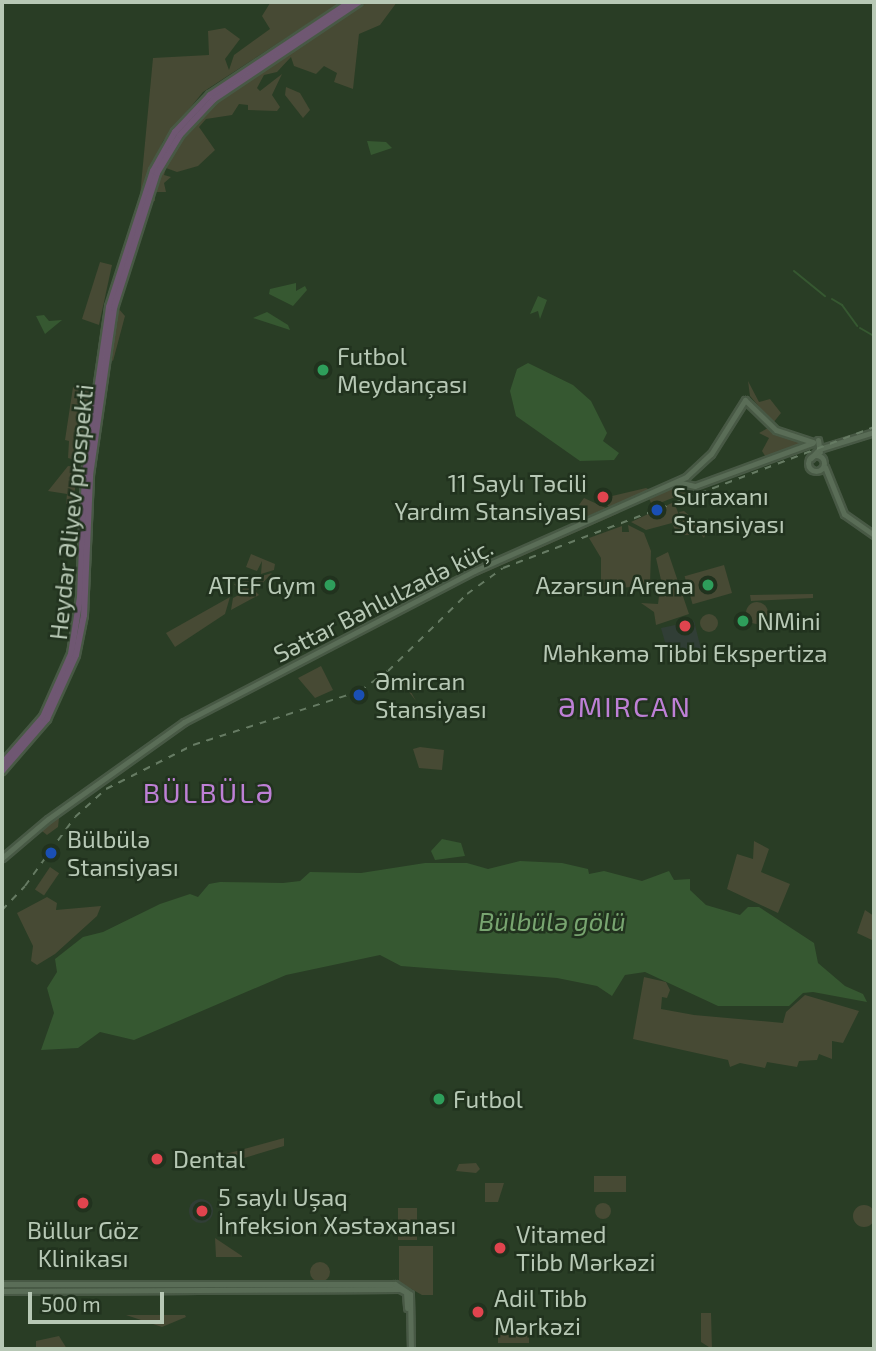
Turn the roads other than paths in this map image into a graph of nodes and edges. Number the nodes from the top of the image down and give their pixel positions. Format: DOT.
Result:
graph roads {
  1 [pos="350,2"];
  2 [pos="359,2"];
  3 [pos="874,432"];
  4 [pos="816,441"];
  5 [pos="820,452"];
  6 [pos="811,458"];
  7 [pos="825,467"];
  8 [pos="814,472"];
  9 [pos="686,477"];
  10 [pos="829,478"];
  11 [pos="674,483"];
  12 [pos="687,485"];
  13 [pos="874,535"];
  14 [pos="2,764"];
  15 [pos="2,771"];
  16 [pos="2,858"];
  17 [pos="2,1284"];
  18 [pos="47,1285"];
  19 [pos="392,1286"];
  20 [pos="2,1291"];
  21 [pos="409,1303"];
  22 [pos="409,1349"];
  1 -- 14 [label="highway, Heydər Əliyev prospekti"];
  2 -- 15 [label="highway, Heydər Əliyev prospekti"];
  3 -- 5 [label="main road"];
  4 -- 5 [label="main road"];
  4 -- 6 [label="main road"];
  4 -- 9 [label="main road, Səttar Bəhlulzadə küç."];
  4 -- 12 [label="main road"];
  5 -- 6 [label="main road"];
  5 -- 7 [label="main road"];
  6 -- 8 [label="main road"];
  7 -- 8 [label="main road"];
  7 -- 10 [label="main road"];
  8 -- 10 [label="main road"];
  9 -- 11 [label="main road, Səttar Bəhlulzadə küç."];
  9 -- 12 [label="main road"];
  10 -- 13 [label="main road"];
  11 -- 12 [label="main road"];
  11 -- 16 [label="main road, Səttar Bəhlulzadə küç."];
  17 -- 18 [label="main road"];
  18 -- 19 [label="main road"];
  18 -- 20 [label="main road"];
  19 -- 21 [label="main road"];
  19 -- 21 [label="main road"];
  21 -- 22 [label="main road"];
}
